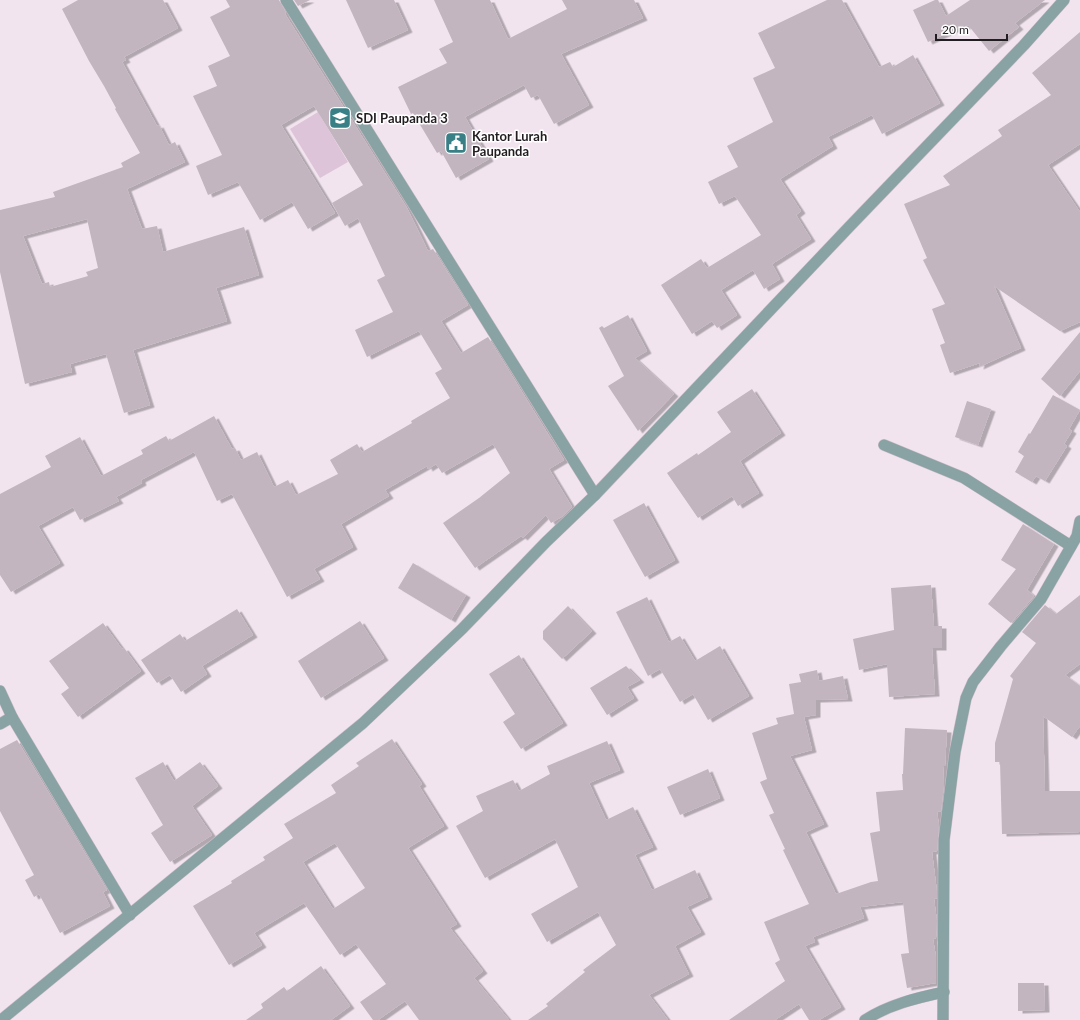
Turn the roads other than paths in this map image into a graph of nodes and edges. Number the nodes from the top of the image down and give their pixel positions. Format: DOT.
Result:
graph roads {
  1 [pos="286,0"];
  2 [pos="1064,0"];
  3 [pos="884,445"];
  4 [pos="595,495"];
  5 [pos="1080,521"];
  6 [pos="1071,546"];
  7 [pos="0,691"];
  8 [pos="12,717"];
  9 [pos="0,724"];
  10 [pos="130,915"];
  11 [pos="944,992"];
  12 [pos="1,1020"];
  13 [pos="865,1020"];
  14 [pos="943,1020"];
  1 -- 4 [label="street"];
  2 -- 4 [label="street"];
  3 -- 6 [label="street"];
  4 -- 10 [label="street"];
  5 -- 6 [label="street"];
  6 -- 11 [label="street"];
  7 -- 8 [label="street"];
  8 -- 9 [label="street"];
  8 -- 10 [label="street"];
  10 -- 12 [label="street"];
  11 -- 13 [label="street"];
  11 -- 14 [label="street"];
}
